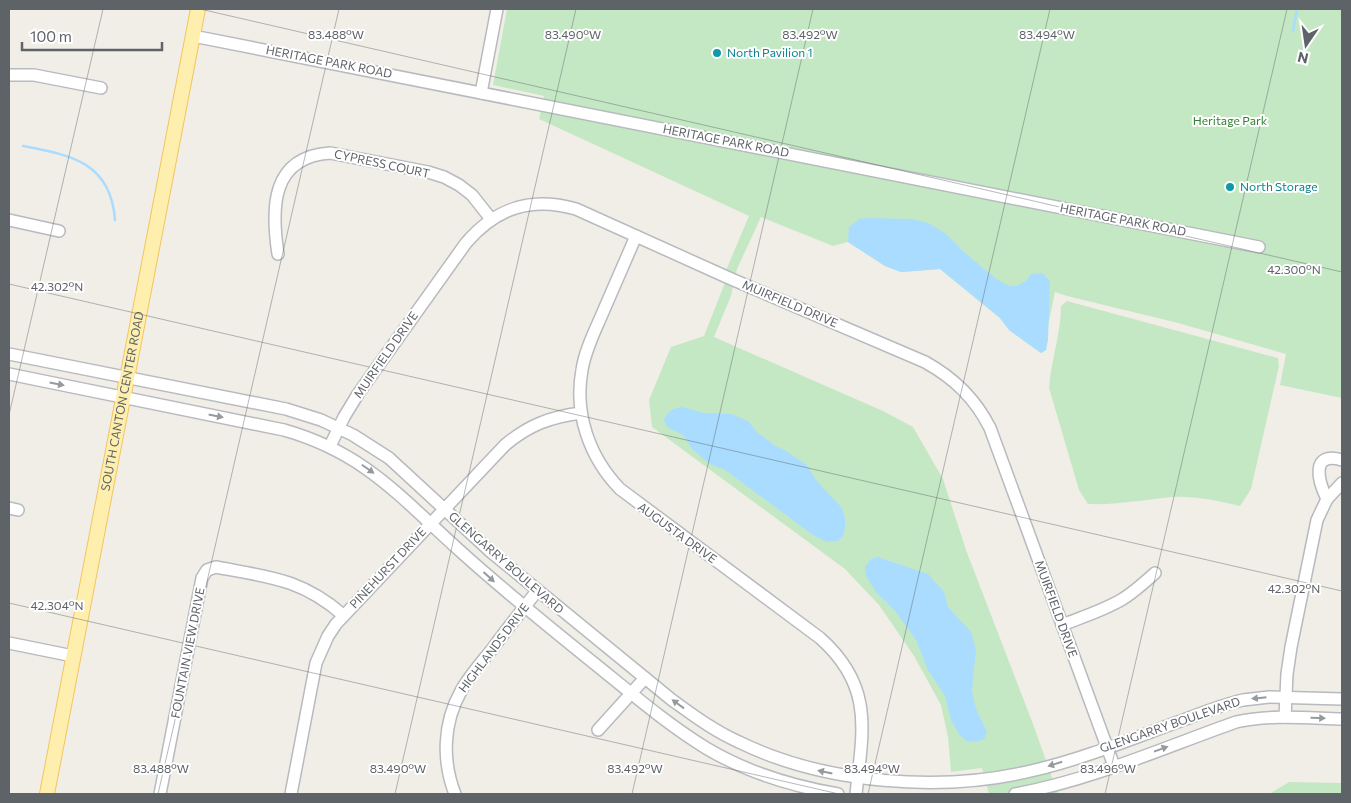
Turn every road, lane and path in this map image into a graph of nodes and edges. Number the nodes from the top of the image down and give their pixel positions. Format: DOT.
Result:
graph roads {
  1 [pos="198,9"];
  2 [pos="497,9"];
  3 [pos="193,36"];
  4 [pos="9,75"];
  5 [pos="101,88"];
  6 [pos="481,93"];
  7 [pos="491,219"];
  8 [pos="9,220"];
  9 [pos="59,231"];
  10 [pos="636,236"];
  11 [pos="1259,248"];
  12 [pos="278,254"];
  13 [pos="9,354"];
  14 [pos="33,359"];
  15 [pos="9,374"];
  16 [pos="29,378"];
  17 [pos="128,378"];
  18 [pos="124,397"];
  19 [pos="265,405"];
  20 [pos="582,414"];
  21 [pos="261,425"];
  22 [pos="338,428"];
  23 [pos="330,446"];
  24 [pos="1342,460"];
  25 [pos="1342,483"];
  26 [pos="1327,499"];
  27 [pos="444,509"];
  28 [pos="430,523"];
  29 [pos="1155,573"];
  30 [pos="537,591"];
  31 [pos="524,608"];
  32 [pos="343,616"];
  33 [pos="1062,625"];
  34 [pos="9,643"];
  35 [pos="73,656"];
  36 [pos="644,678"];
  37 [pos="632,693"];
  38 [pos="1286,697"];
  39 [pos="1342,699"];
  40 [pos="1285,717"];
  41 [pos="1342,719"];
  42 [pos="598,730"];
  43 [pos="738,742"];
  44 [pos="1107,747"];
  45 [pos="728,759"];
  46 [pos="1114,766"];
  47 [pos="858,778"];
  48 [pos="938,782"];
  49 [pos="47,794"];
  50 [pos="160,794"];
  51 [pos="291,794"];
  52 [pos="455,794"];
  53 [pos="838,794"];
  54 [pos="856,794"];
  55 [pos="938,794"];
  56 [pos="1014,794"];
  1 -- 3 [label="main road, SOUTH CANTON CENTER ROAD"];
  2 -- 6 [label="street"];
  3 -- 6 [label="street, HERITAGE PARK ROAD"];
  3 -- 17 [label="main road, SOUTH CANTON CENTER ROAD"];
  4 -- 5 [label="street"];
  6 -- 11 [label="street, HERITAGE PARK ROAD"];
  7 -- 10 [label="street, MUIRFIELD DRIVE"];
  7 -- 12 [label="street, CYPRESS COURT"];
  7 -- 22 [label="street, MUIRFIELD DRIVE"];
  8 -- 9 [label="street"];
  10 -- 20 [label="street, AUGUSTA DRIVE"];
  10 -- 33 [label="street, MUIRFIELD DRIVE"];
  13 -- 14 [label="street, GLENGARRY BOULEVARD"];
  14 -- 16 [label="street"];
  14 -- 17 [label="street, GLENGARRY BOULEVARD"];
  15 -- 16 [label="street, GLENGARRY BOULEVARD"];
  16 -- 18 [label="street, GLENGARRY BOULEVARD, one-way"];
  17 -- 18 [label="main road, SOUTH CANTON CENTER ROAD"];
  17 -- 19 [label="street, GLENGARRY BOULEVARD"];
  18 -- 21 [label="street, GLENGARRY BOULEVARD, one-way"];
  18 -- 35 [label="main road, SOUTH CANTON CENTER ROAD"];
  19 -- 21 [label="street"];
  19 -- 22 [label="street, GLENGARRY BOULEVARD"];
  20 -- 27 [label="street, PINEHURST DRIVE"];
  20 -- 47 [label="street, AUGUSTA DRIVE"];
  21 -- 23 [label="street, GLENGARRY BOULEVARD"];
  22 -- 23 [label="street, MUIRFIELD DRIVE"];
  22 -- 27 [label="street, GLENGARRY BOULEVARD"];
  23 -- 28 [label="street, GLENGARRY BOULEVARD, one-way"];
  24 -- 26 [label="street"];
  25 -- 26 [label="street"];
  26 -- 38 [label="street"];
  27 -- 28 [label="street, PINEHURST DRIVE"];
  27 -- 30 [label="street, GLENGARRY BOULEVARD"];
  28 -- 31 [label="street, GLENGARRY BOULEVARD, one-way"];
  28 -- 32 [label="street, PINEHURST DRIVE"];
  29 -- 33 [label="street"];
  30 -- 31 [label="street, HIGHLANDS DRIVE"];
  30 -- 36 [label="street, GLENGARRY BOULEVARD"];
  31 -- 37 [label="street, GLENGARRY BOULEVARD"];
  31 -- 52 [label="street, HIGHLANDS DRIVE"];
  32 -- 50 [label="street, FOUNTAIN VIEW DRIVE"];
  32 -- 51 [label="street, PINEHURST DRIVE"];
  33 -- 44 [label="street, MUIRFIELD DRIVE"];
  34 -- 35 [label="street"];
  35 -- 49 [label="main road, SOUTH CANTON CENTER ROAD"];
  36 -- 37 [label="street"];
  43 -- 36 [label="street, GLENGARRY BOULEVARD, one-way"];
  37 -- 42 [label="street"];
  37 -- 45 [label="street, GLENGARRY BOULEVARD"];
  38 -- 39 [label="street, GLENGARRY BOULEVARD"];
  38 -- 40 [label="street"];
  38 -- 44 [label="street, GLENGARRY BOULEVARD, one-way"];
  40 -- 41 [label="street, GLENGARRY BOULEVARD, one-way"];
  46 -- 40 [label="street, GLENGARRY BOULEVARD, one-way"];
  43 -- 45 [label="street"];
  47 -- 43 [label="street, GLENGARRY BOULEVARD, one-way"];
  44 -- 46 [label="street, MUIRFIELD DRIVE"];
  44 -- 48 [label="street, GLENGARRY BOULEVARD, one-way"];
  45 -- 53 [label="street, GLENGARRY BOULEVARD"];
  46 -- 56 [label="street, GLENGARRY BOULEVARD"];
  47 -- 48 [label="street, GLENGARRY BOULEVARD"];
  47 -- 54 [label="street, AUGUSTA DRIVE"];
  48 -- 55 [label="street"];
}
